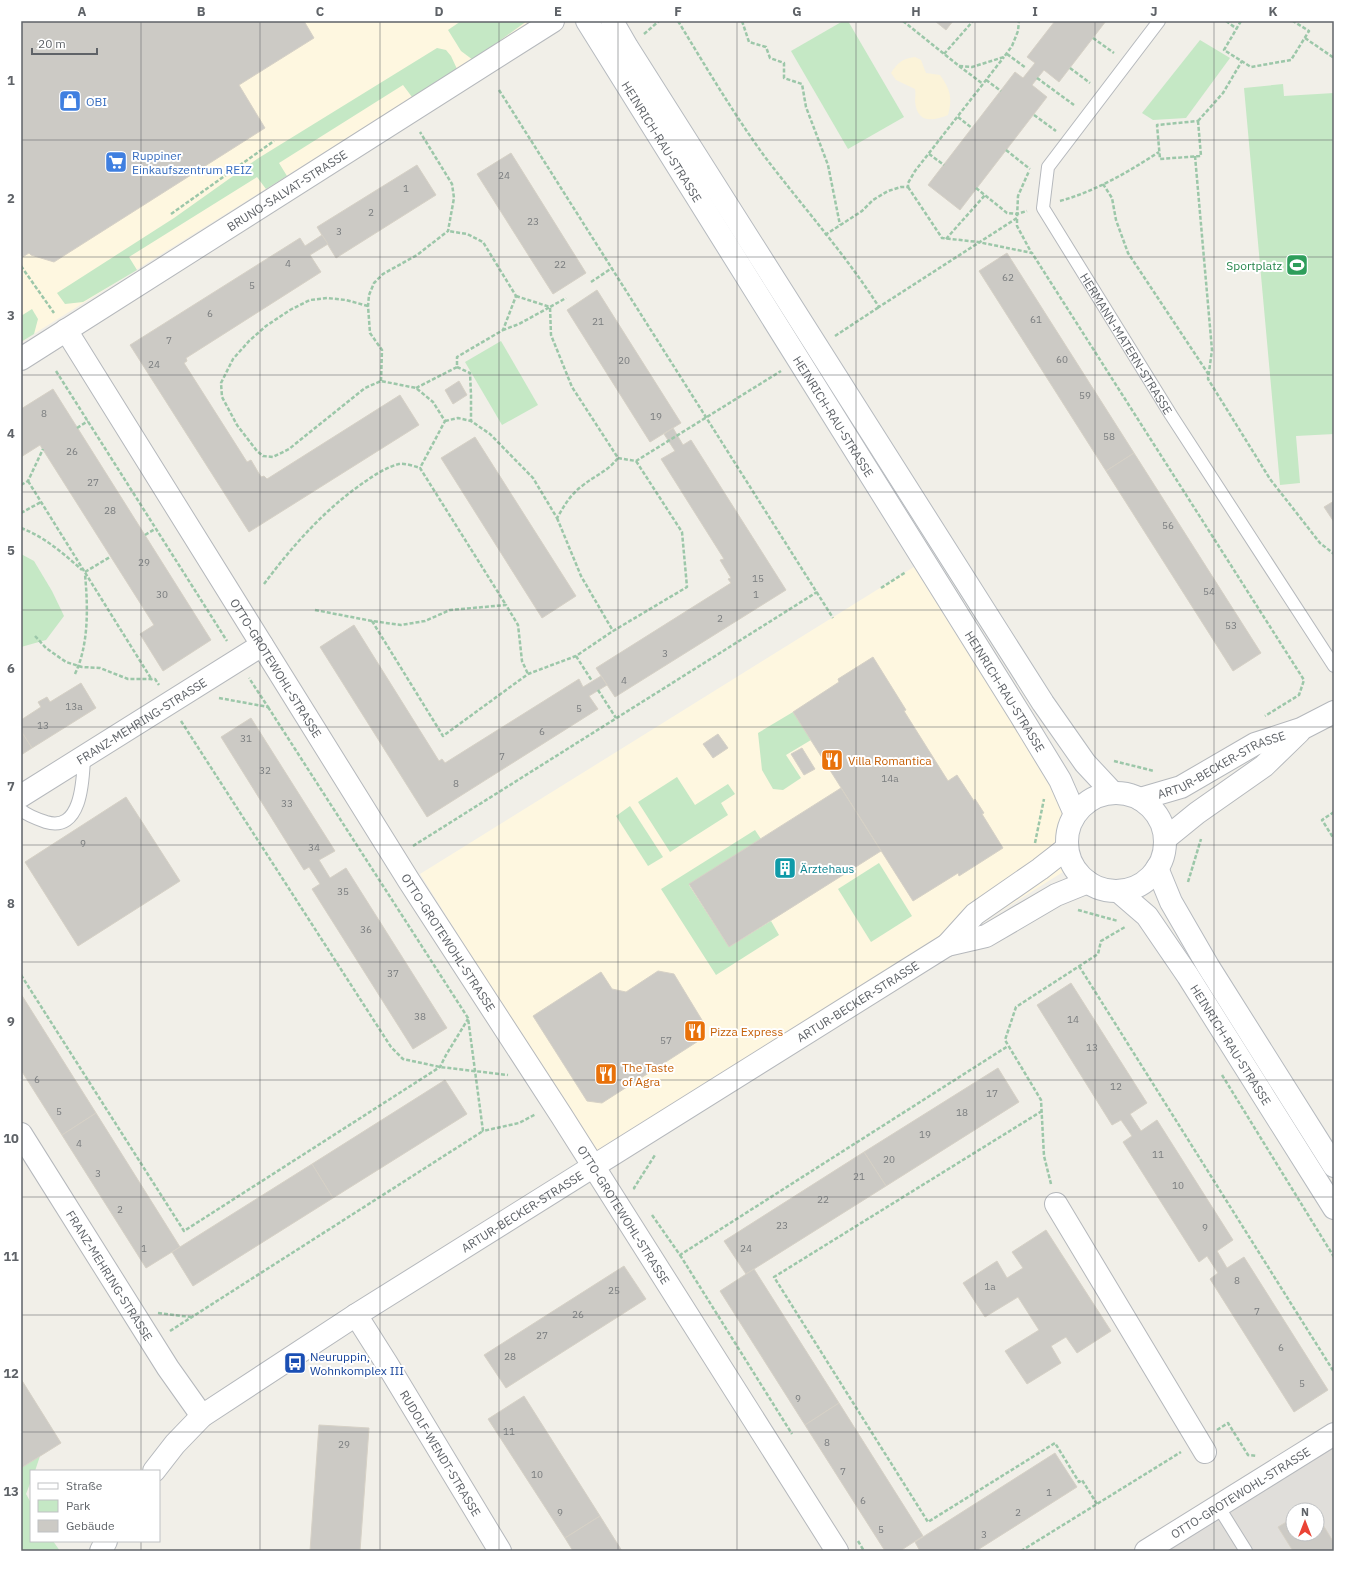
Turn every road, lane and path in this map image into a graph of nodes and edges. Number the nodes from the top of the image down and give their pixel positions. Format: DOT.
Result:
graph roads {
  1 [pos="553,21"];
  2 [pos="587,21"];
  3 [pos="612,21"];
  4 [pos="659,21"];
  5 [pos="678,21"];
  6 [pos="742,21"];
  7 [pos="902,21"];
  8 [pos="973,21"];
  9 [pos="1019,21"];
  10 [pos="1159,21"];
  11 [pos="1226,21"];
  12 [pos="1241,21"];
  13 [pos="1293,21"];
  14 [pos="1237,29"];
  15 [pos="644,34"];
  16 [pos="1093,38"];
  17 [pos="1305,38"];
  18 [pos="944,54"];
  19 [pos="1007,54"];
  20 [pos="1117,55"];
  21 [pos="1004,57"];
  22 [pos="1334,58"];
  23 [pos="1242,61"];
  24 [pos="959,66"];
  25 [pos="1026,68"];
  26 [pos="1070,68"];
  27 [pos="1037,78"];
  28 [pos="986,80"];
  29 [pos="983,84"];
  30 [pos="1093,86"];
  31 [pos="499,90"];
  32 [pos="1001,91"];
  33 [pos="1076,107"];
  34 [pos="408,113"];
  35 [pos="1034,114"];
  36 [pos="958,117"];
  37 [pos="1198,121"];
  38 [pos="972,128"];
  39 [pos="1053,137"];
  40 [pos="274,141"];
  41 [pos="1006,150"];
  42 [pos="1159,152"];
  43 [pos="929,154"];
  44 [pos="1195,156"];
  45 [pos="1033,164"];
  46 [pos="944,165"];
  47 [pos="1030,169"];
  48 [pos="1103,184"];
  49 [pos="908,187"];
  50 [pos="976,188"];
  51 [pos="985,195"];
  52 [pos="1044,206"];
  53 [pos="171,214"];
  54 [pos="1017,214"];
  55 [pos="1017,218"];
  56 [pos="840,225"];
  57 [pos="448,231"];
  58 [pos="825,235"];
  59 [pos="946,239"];
  60 [pos="978,242"];
  61 [pos="1032,252"];
  62 [pos="21,266"];
  63 [pos="612,268"];
  64 [pos="591,282"];
  65 [pos="516,296"];
  66 [pos="566,298"];
  67 [pos="368,306"];
  68 [pos="550,307"];
  69 [pos="66,330"];
  70 [pos="503,330"];
  71 [pos="21,359"];
  72 [pos="457,367"];
  73 [pos="782,370"];
  74 [pos="56,371"];
  75 [pos="1209,375"];
  76 [pos="381,382"];
  77 [pos="416,388"];
  78 [pos="706,417"];
  79 [pos="88,421"];
  80 [pos="445,421"];
  81 [pos="471,421"];
  82 [pos="77,428"];
  83 [pos="43,449"];
  84 [pos="618,458"];
  85 [pos="636,461"];
  86 [pos="420,468"];
  87 [pos="28,481"];
  88 [pos="21,485"];
  89 [pos="41,502"];
  90 [pos="21,513"];
  91 [pos="557,518"];
  92 [pos="21,528"];
  93 [pos="155,528"];
  94 [pos="145,535"];
  95 [pos="1334,554"];
  96 [pos="110,557"];
  97 [pos="924,561"];
  98 [pos="85,572"];
  99 [pos="264,584"];
  100 [pos="881,588"];
  101 [pos="817,592"];
  102 [pos="506,605"];
  103 [pos="315,610"];
  104 [pos="833,618"];
  105 [pos="372,621"];
  106 [pos="613,631"];
  107 [pos="35,636"];
  108 [pos="262,645"];
  109 [pos="576,656"];
  110 [pos="238,660"];
  111 [pos="78,666"];
  112 [pos="1334,666"];
  113 [pos="75,674"];
  114 [pos="528,674"];
  115 [pos="152,680"];
  116 [pos="592,681"];
  117 [pos="161,689"];
  118 [pos="598,690"];
  119 [pos="216,697"];
  120 [pos="268,707"];
  121 [pos="1334,712"];
  122 [pos="179,718"];
  123 [pos="616,718"];
  124 [pos="1260,719"];
  125 [pos="1301,729"];
  126 [pos="84,757"];
  127 [pos="1085,763"];
  128 [pos="1060,780"];
  129 [pos="1181,787"];
  130 [pos="1113,793"];
  131 [pos="21,796"];
  132 [pos="1140,799"];
  133 [pos="21,810"];
  134 [pos="1197,812"];
  135 [pos="1334,812"];
  136 [pos="1075,814"];
  137 [pos="1165,839"];
  138 [pos="1334,840"];
  139 [pos="1067,848"];
  140 [pos="394,858"];
  141 [pos="1157,868"];
  142 [pos="1040,869"];
  143 [pos="374,871"];
  144 [pos="1088,882"];
  145 [pos="1118,891"];
  146 [pos="1056,895"];
  147 [pos="1171,902"];
  148 [pos="947,945"];
  149 [pos="1079,966"];
  150 [pos="21,975"];
  151 [pos="468,1018"];
  152 [pos="1008,1046"];
  153 [pos="440,1067"];
  154 [pos="476,1071"];
  155 [pos="1221,1074"];
  156 [pos="514,1075"];
  157 [pos="1042,1110"];
  158 [pos="538,1113"];
  159 [pos="483,1131"];
  160 [pos="21,1134"];
  161 [pos="655,1155"];
  162 [pos="594,1166"];
  163 [pos="1334,1166"];
  164 [pos="638,1193"];
  165 [pos="1056,1204"];
  166 [pos="1334,1208"];
  167 [pos="650,1211"];
  168 [pos="680,1255"];
  169 [pos="1334,1257"];
  170 [pos="132,1311"];
  171 [pos="356,1315"];
  172 [pos="1334,1372"];
  173 [pos="202,1416"];
  174 [pos="1334,1434"];
  175 [pos="793,1437"];
  176 [pos="1202,1446"];
  177 [pos="1260,1456"];
  178 [pos="155,1470"];
  179 [pos="1097,1504"];
  180 [pos="1218,1506"];
  181 [pos="856,1538"];
  182 [pos="106,1542"];
  183 [pos="101,1551"];
  184 [pos="500,1551"];
  185 [pos="837,1551"];
  186 [pos="864,1551"];
  187 [pos="1021,1551"];
  188 [pos="1146,1551"];
  189 [pos="1246,1551"];
  1 -- 34 [label="street, BRUNO-SALVAT-STRASSE"];
  2 -- 97 [label="street, HEINRICH-RAU-STRASSE"];
  3 -- 127 [label="street, HEINRICH-RAU-STRASSE"];
  4 -- 15 [label="path"];
  5 -- 58 [label="path"];
  6 -- 56 [label="path"];
  7 -- 18 [label="path"];
  8 -- 18 [label="path"];
  9 -- 19 [label="path"];
  10 -- 52 [label="lane"];
  11 -- 14 [label="path"];
  12 -- 14 [label="path"];
  13 -- 17 [label="path"];
  14 -- 23 [label="path"];
  16 -- 20 [label="path"];
  17 -- 22 [label="path"];
  17 -- 23 [label="path"];
  18 -- 24 [label="path"];
  19 -- 21 [label="path"];
  19 -- 25 [label="path"];
  21 -- 24 [label="path"];
  21 -- 28 [label="path"];
  23 -- 37 [label="path"];
  24 -- 29 [label="path"];
  26 -- 30 [label="path"];
  27 -- 33 [label="path"];
  28 -- 29 [label="path"];
  28 -- 32 [label="path"];
  29 -- 36 [label="path"];
  31 -- 63 [label="path"];
  34 -- 57 [label="path"];
  34 -- 69 [label="street, BRUNO-SALVAT-STRASSE"];
  35 -- 39 [label="path"];
  36 -- 38 [label="path"];
  36 -- 43 [label="path"];
  37 -- 42 [label="path"];
  37 -- 44 [label="path"];
  40 -- 53 [label="path"];
  41 -- 47 [label="path"];
  42 -- 44 [label="path"];
  42 -- 48 [label="path"];
  43 -- 46 [label="path"];
  43 -- 49 [label="path"];
  44 -- 75 [label="path"];
  45 -- 47 [label="path"];
  47 -- 54 [label="path"];
  48 -- 52 [label="path"];
  48 -- 75 [label="path"];
  49 -- 56 [label="path"];
  49 -- 59 [label="path"];
  50 -- 51 [label="path"];
  51 -- 54 [label="path"];
  51 -- 59 [label="path"];
  52 -- 54 [label="path"];
  52 -- 112 [label="lane, HERMANN-MATERN-STRASSE"];
  54 -- 55 [label="path"];
  55 -- 60 [label="path"];
  55 -- 61 [label="path"];
  56 -- 58 [label="path"];
  57 -- 65 [label="path"];
  57 -- 67 [label="path"];
  58 -- 60 [label="path"];
  59 -- 60 [label="path"];
  60 -- 61 [label="path"];
  61 -- 124 [label="path"];
  62 -- 69 [label="path"];
  63 -- 64 [label="path"];
  63 -- 78 [label="path"];
  65 -- 68 [label="path"];
  65 -- 70 [label="path"];
  66 -- 68 [label="path"];
  67 -- 76 [label="path"];
  67 -- 76 [label="path"];
  68 -- 70 [label="path"];
  68 -- 84 [label="path"];
  69 -- 71 [label="street, BRUNO-SALVAT-STRASSE"];
  69 -- 108 [label="street, OTTO-GROTEWOHL-STRASSE"];
  70 -- 72 [label="path"];
  72 -- 77 [label="path"];
  72 -- 81 [label="path"];
  73 -- 78 [label="path"];
  74 -- 79 [label="path"];
  75 -- 95 [label="path"];
  76 -- 77 [label="path"];
  77 -- 80 [label="path"];
  78 -- 85 [label="path"];
  78 -- 101 [label="path"];
  79 -- 82 [label="path"];
  79 -- 93 [label="path"];
  80 -- 81 [label="path"];
  80 -- 86 [label="path"];
  81 -- 91 [label="path"];
  83 -- 87 [label="path"];
  84 -- 85 [label="path"];
  84 -- 91 [label="path"];
  85 -- 106 [label="path"];
  86 -- 99 [label="path"];
  86 -- 102 [label="path"];
  87 -- 88 [label="path"];
  87 -- 89 [label="path"];
  89 -- 90 [label="path"];
  89 -- 98 [label="path"];
  91 -- 106 [label="path"];
  92 -- 98 [label="path"];
  93 -- 94 [label="path"];
  93 -- 110 [label="path"];
  96 -- 98 [label="path"];
  97 -- 100 [label="path"];
  97 -- 128 [label="street, HEINRICH-RAU-STRASSE"];
  98 -- 111 [label="path"];
  98 -- 115 [label="path"];
  101 -- 104 [label="path"];
  101 -- 123 [label="path"];
  102 -- 105 [label="path"];
  102 -- 114 [label="path"];
  103 -- 105 [label="path"];
  105 -- 114 [label="path"];
  106 -- 109 [label="path"];
  107 -- 111 [label="path"];
  108 -- 110 [label="street, FRANZ-MEHRING-STRASSE"];
  108 -- 140 [label="street, OTTO-GROTEWOHL-STRASSE"];
  109 -- 114 [label="path"];
  109 -- 116 [label="path"];
  110 -- 120 [label="path"];
  110 -- 126 [label="street, FRANZ-MEHRING-STRASSE"];
  111 -- 113 [label="path"];
  111 -- 115 [label="path"];
  115 -- 117 [label="path"];
  118 -- 123 [label="path"];
  119 -- 120 [label="path"];
  120 -- 143 [label="path"];
  121 -- 125 [label="street, ARTUR-BECKER-STRASSE"];
  122 -- 153 [label="path"];
  123 -- 140 [label="path"];
  125 -- 129 [label="street, ARTUR-BECKER-STRASSE"];
  125 -- 134 [label="street, ARTUR-BECKER-STRASSE"];
  126 -- 131 [label="street, FRANZ-MEHRING-STRASSE"];
  126 -- 133 [label="lane"];
  127 -- 129 [label="path"];
  127 -- 130 [label="street, HEINRICH-RAU-STRASSE"];
  128 -- 136 [label="street, HEINRICH-RAU-STRASSE"];
  128 -- 142 [label="path"];
  129 -- 132 [label="street, ARTUR-BECKER-STRASSE"];
  130 -- 132 [label="street"];
  130 -- 136 [label="street"];
  132 -- 137 [label="street"];
  134 -- 137 [label="street, ARTUR-BECKER-STRASSE"];
  134 -- 147 [label="path"];
  135 -- 138 [label="path"];
  136 -- 139 [label="street"];
  137 -- 141 [label="street"];
  139 -- 142 [label="street, ARTUR-BECKER-STRASSE"];
  139 -- 144 [label="street"];
  140 -- 143 [label="path"];
  140 -- 162 [label="street, OTTO-GROTEWOHL-STRASSE"];
  141 -- 145 [label="street"];
  141 -- 147 [label="street, HEINRICH-RAU-STRASSE"];
  142 -- 148 [label="street, ARTUR-BECKER-STRASSE"];
  143 -- 151 [label="path"];
  144 -- 145 [label="street"];
  144 -- 146 [label="street, ARTUR-BECKER-STRASSE"];
  145 -- 166 [label="street, HEINRICH-RAU-STRASSE"];
  146 -- 148 [label="street, ARTUR-BECKER-STRASSE"];
  146 -- 149 [label="path"];
  147 -- 163 [label="street, HEINRICH-RAU-STRASSE"];
  148 -- 162 [label="street, ARTUR-BECKER-STRASSE"];
  149 -- 152 [label="path"];
  149 -- 172 [label="path"];
  150 -- 153 [label="path"];
  151 -- 153 [label="path"];
  151 -- 154 [label="path"];
  152 -- 157 [label="path"];
  152 -- 168 [label="path"];
  153 -- 154 [label="path"];
  154 -- 156 [label="path"];
  154 -- 159 [label="path"];
  155 -- 169 [label="path"];
  157 -- 165 [label="path"];
  157 -- 179 [label="path"];
  158 -- 159 [label="path"];
  159 -- 170 [label="path"];
  160 -- 170 [label="street, FRANZ-MEHRING-STRASSE"];
  161 -- 164 [label="path"];
  162 -- 171 [label="street, ARTUR-BECKER-STRASSE"];
  162 -- 185 [label="street, OTTO-GROTEWOHL-STRASSE"];
  165 -- 176 [label="street"];
  167 -- 168 [label="path"];
  168 -- 175 [label="path"];
  170 -- 173 [label="street, FRANZ-MEHRING-STRASSE"];
  171 -- 173 [label="street, ARTUR-BECKER-STRASSE"];
  171 -- 184 [label="street, RUDOLF-WENDT-STRASSE"];
  173 -- 178 [label="street, ARTUR-BECKER-STRASSE"];
  174 -- 180 [label="street, OTTO-GROTEWOHL-STRASSE"];
  176 -- 177 [label="path"];
  176 -- 179 [label="path"];
  179 -- 187 [label="path"];
  180 -- 188 [label="street, OTTO-GROTEWOHL-STRASSE"];
  180 -- 189 [label="lane"];
  181 -- 186 [label="path"];
  182 -- 183 [label="street"];
}
